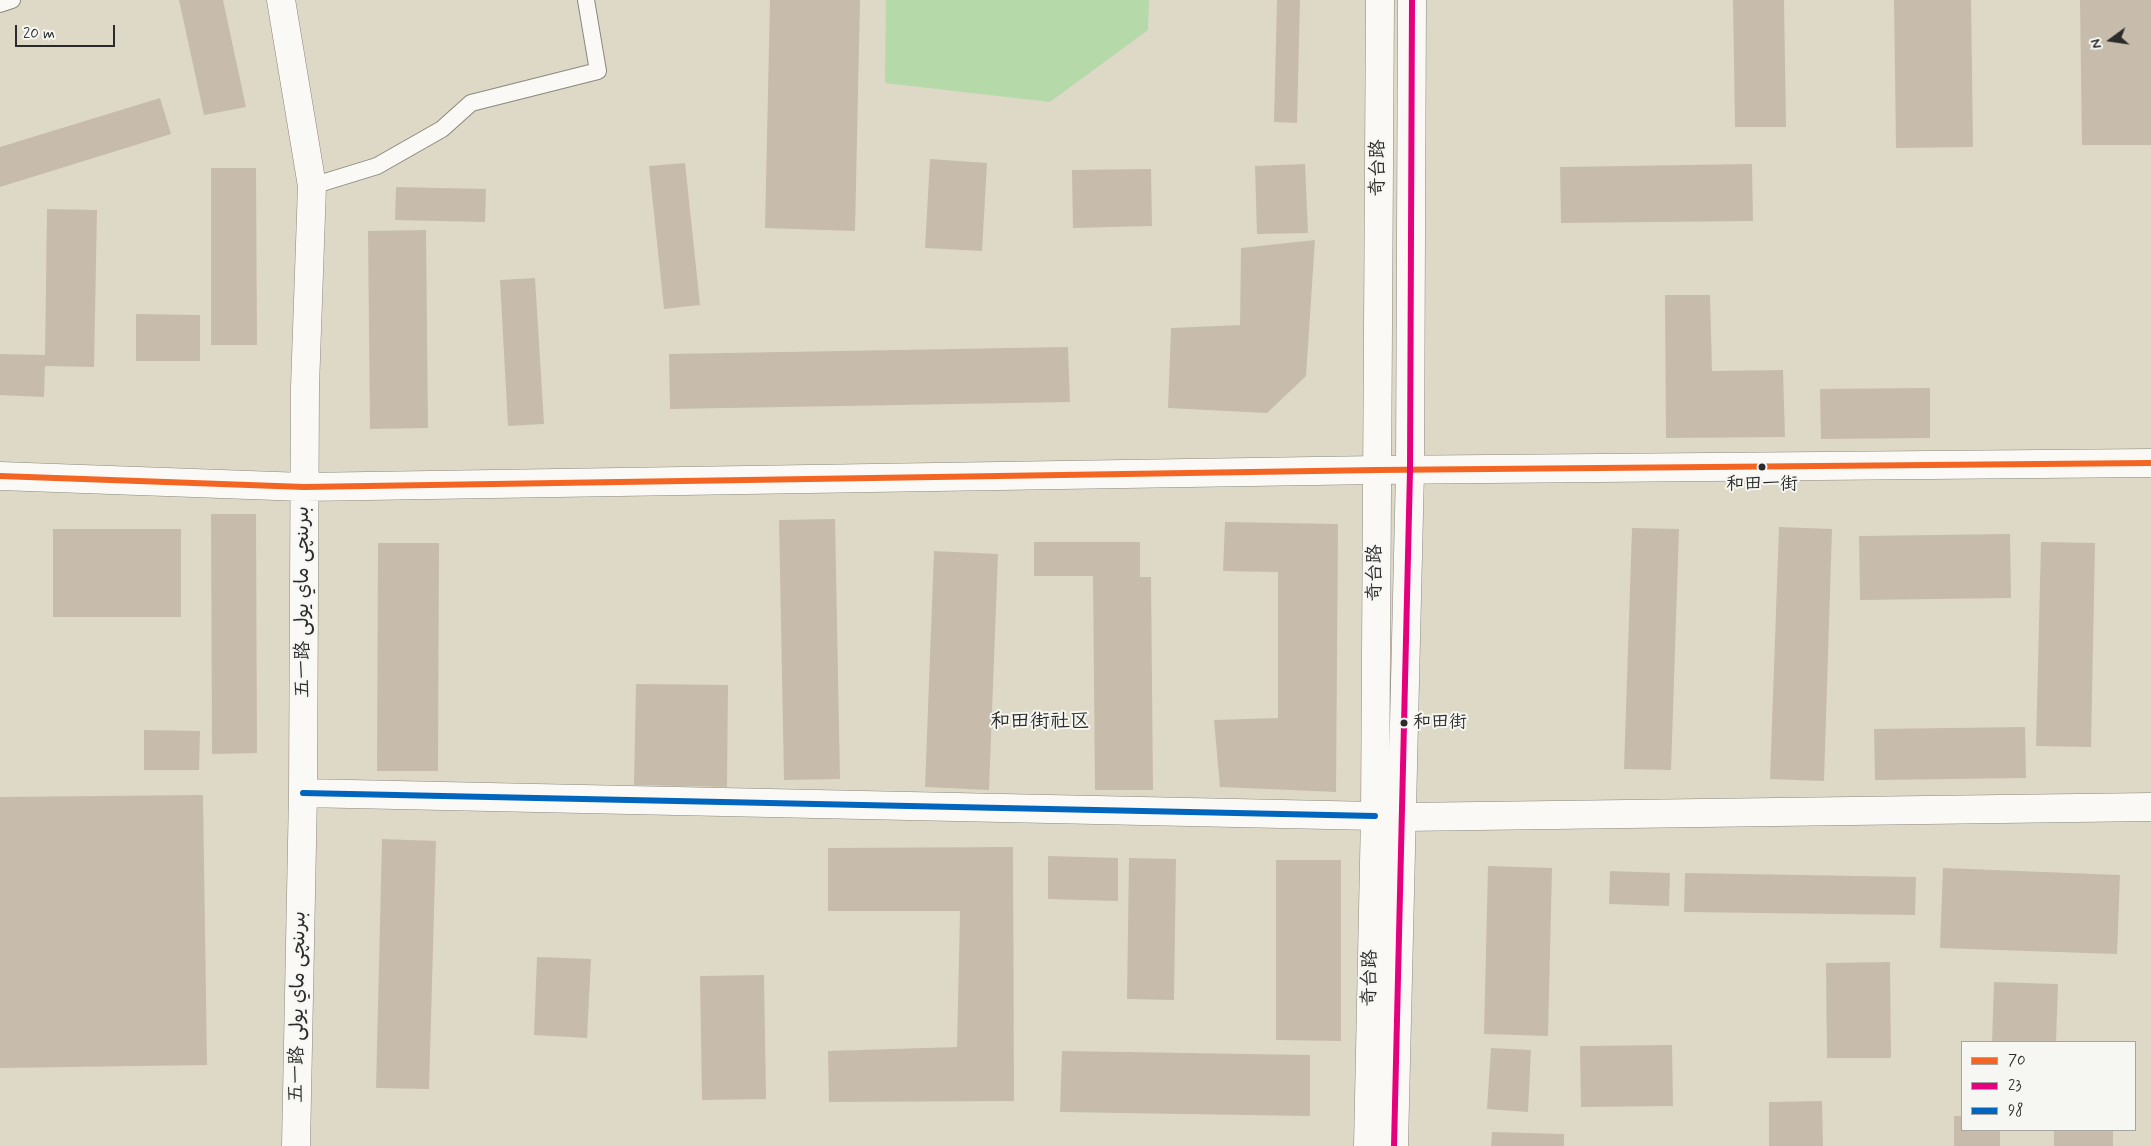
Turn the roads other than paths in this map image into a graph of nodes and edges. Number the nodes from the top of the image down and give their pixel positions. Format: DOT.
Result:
graph roads {
  1 [pos="12,0"];
  2 [pos="281,0"];
  3 [pos="586,0"];
  4 [pos="1380,0"];
  5 [pos="1412,0"];
  6 [pos="0,4"];
  7 [pos="312,186"];
  8 [pos="2151,463"];
  9 [pos="1377,470"];
  10 [pos="1410,471"];
  11 [pos="0,476"];
  12 [pos="304,487"];
  13 [pos="303,793"];
  14 [pos="2151,807"];
  15 [pos="1374,816"];
  16 [pos="1403,817"];
  17 [pos="296,1146"];
  18 [pos="1368,1146"];
  19 [pos="1394,1146"];
  1 -- 6 [label="lane"];
  2 -- 7 [label="street, 五一路 بىرىنچى ماي يولى"];
  3 -- 7 [label="lane"];
  4 -- 9 [label="street, 奇台路"];
  5 -- 10 [label="street, 奇台路"];
  7 -- 12 [label="street, 五一路 بىرىنچى ماي يولى"];
  8 -- 10 [label="street"];
  9 -- 10 [label="street"];
  9 -- 12 [label="street"];
  9 -- 15 [label="street, 奇台路"];
  10 -- 16 [label="street, 奇台路"];
  11 -- 12 [label="street"];
  12 -- 13 [label="street, 五一路 بىرىنچى ماي يولى"];
  13 -- 15 [label="street"];
  13 -- 17 [label="street, 五一路 بىرىنچى ماي يولى"];
  14 -- 16 [label="street"];
  15 -- 18 [label="street, 奇台路"];
  16 -- 19 [label="street, 奇台路"];
}
